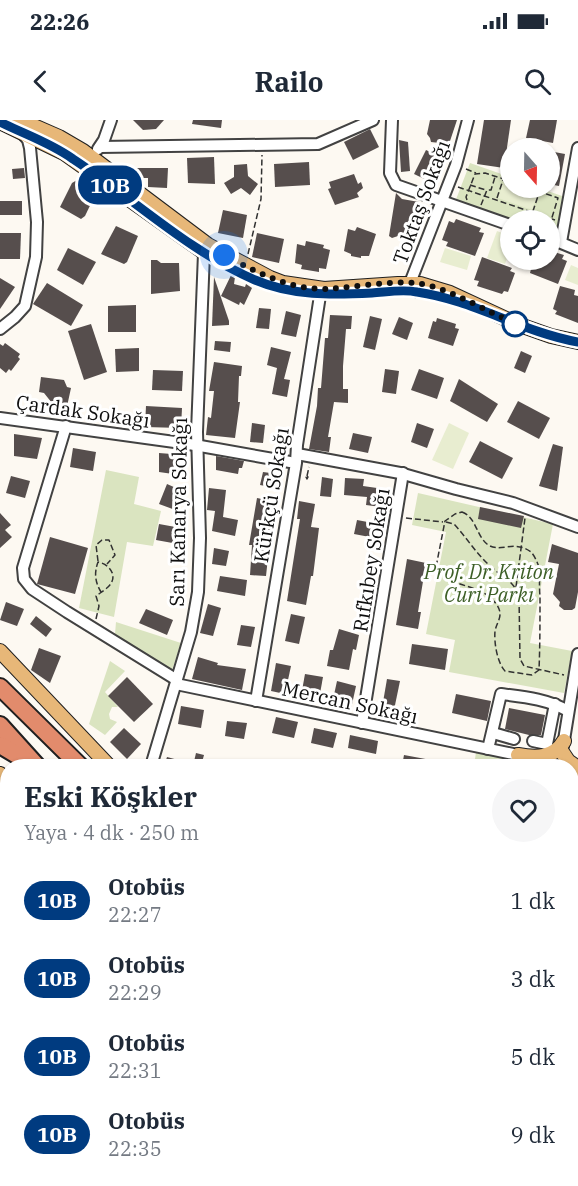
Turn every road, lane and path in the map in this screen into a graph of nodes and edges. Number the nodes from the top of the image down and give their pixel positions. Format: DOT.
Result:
graph roads {
  1 [pos="111,120"];
  2 [pos="373,120"];
  3 [pos="392,120"];
  4 [pos="468,120"];
  5 [pos="0,122"];
  6 [pos="356,124"];
  7 [pos="20,126"];
  8 [pos="262,146"];
  9 [pos="578,148"];
  10 [pos="94,150"];
  11 [pos="61,151"];
  12 [pos="32,165"];
  13 [pos="456,165"];
  14 [pos="479,174"];
  15 [pos="495,176"];
  16 [pos="500,178"];
  17 [pos="449,184"];
  18 [pos="470,185"];
  19 [pos="500,188"];
  20 [pos="468,190"];
  21 [pos="487,190"];
  22 [pos="485,195"];
  23 [pos="496,200"];
  24 [pos="468,201"];
  25 [pos="442,202"];
  26 [pos="474,203"];
  27 [pos="481,205"];
  28 [pos="526,210"];
  29 [pos="500,218"];
  30 [pos="560,221"];
  31 [pos="565,223"];
  32 [pos="561,242"];
  33 [pos="206,249"];
  34 [pos="578,250"];
  35 [pos="245,266"];
  36 [pos="414,287"];
  37 [pos="321,292"];
  38 [pos="480,309"];
  39 [pos="517,324"];
  40 [pos="0,329"];
  41 [pos="578,342"];
  42 [pos="578,351"];
  43 [pos="0,418"];
  44 [pos="66,426"];
  45 [pos="197,446"];
  46 [pos="294,458"];
  47 [pos="310,463"];
  48 [pos="403,473"];
  49 [pos="307,476"];
  50 [pos="526,508"];
  51 [pos="396,517"];
  52 [pos="445,522"];
  53 [pos="578,526"];
  54 [pos="521,546"];
  55 [pos="98,562"];
  56 [pos="106,565"];
  57 [pos="516,587"];
  58 [pos="101,592"];
  59 [pos="94,629"];
  60 [pos="0,651"];
  61 [pos="578,654"];
  62 [pos="539,670"];
  63 [pos="574,677"];
  64 [pos="176,682"];
  65 [pos="0,688"];
  66 [pos="256,701"];
  67 [pos="555,704"];
  68 [pos="568,711"];
  69 [pos="362,723"];
  70 [pos="0,725"];
  71 [pos="493,734"];
  72 [pos="514,739"];
  73 [pos="533,741"];
  74 [pos="5,749"];
  75 [pos="488,749"];
  76 [pos="562,753"];
  77 [pos="100,755"];
  78 [pos="518,755"];
  79 [pos="23,759"];
  80 [pos="30,759"];
  81 [pos="59,759"];
  82 [pos="73,759"];
  83 [pos="103,759"];
  84 [pos="106,759"];
  85 [pos="153,759"];
  86 [pos="525,759"];
  1 -- 10 [label="street"];
  2 -- 6 [label="street"];
  3 -- 25 [label="street"];
  4 -- 13 [label="street, Toktaş Sokağı"];
  5 -- 7 [label="main road"];
  6 -- 8 [label="street"];
  7 -- 10 [label="main road"];
  7 -- 11 [label="main road"];
  7 -- 12 [label="street"];
  8 -- 10 [label="street"];
  8 -- 35 [label="path"];
  9 -- 31 [label="street"];
  10 -- 11 [label="street"];
  10 -- 33 [label="main road"];
  11 -- 12 [label="street"];
  11 -- 33 [label="main road"];
  12 -- 40 [label="street"];
  13 -- 14 [label="path"];
  13 -- 17 [label="street, Toktaş Sokağı"];
  14 -- 15 [label="path"];
  14 -- 18 [label="path"];
  15 -- 16 [label="path"];
  15 -- 21 [label="path"];
  17 -- 20 [label="path"];
  17 -- 25 [label="street, Toktaş Sokağı"];
  18 -- 20 [label="path"];
  18 -- 21 [label="path"];
  19 -- 23 [label="path"];
  20 -- 22 [label="path"];
  20 -- 24 [label="path"];
  21 -- 22 [label="path"];
  22 -- 23 [label="path"];
  23 -- 28 [label="path"];
  25 -- 29 [label="street"];
  25 -- 36 [label="street, Toktaş Sokağı"];
  26 -- 27 [label="path"];
  30 -- 31 [label="path"];
  31 -- 32 [label="street"];
  32 -- 34 [label="street"];
  33 -- 35 [label="main road"];
  33 -- 37 [label="main road"];
  33 -- 45 [label="street, Sarı Kanarya Sokağı"];
  35 -- 37 [label="main road"];
  36 -- 37 [label="main road"];
  36 -- 38 [label="main road"];
  36 -- 38 [label="main road"];
  37 -- 46 [label="street, Kürkçü Sokağı"];
  38 -- 39 [label="main road"];
  39 -- 41 [label="main road"];
  39 -- 42 [label="main road"];
  43 -- 44 [label="street, Çardak Sokağı"];
  44 -- 45 [label="street, Çardak Sokağı"];
  44 -- 59 [label="street, Mercan Sokağı"];
  45 -- 46 [label="street, Çardak Sokağı"];
  45 -- 64 [label="street, Sarı Kanarya Sokağı"];
  46 -- 48 [label="street, Rıfkıbey Sokağı"];
  46 -- 66 [label="street, Kürkçü Sokağı"];
  47 -- 49 [label="path"];
  48 -- 50 [label="street"];
  48 -- 51 [label="street, Rıfkıbey Sokağı"];
  50 -- 53 [label="street"];
  50 -- 54 [label="path"];
  51 -- 52 [label="path"];
  51 -- 69 [label="street, Rıfkıbey Sokağı"];
  52 -- 54 [label="path"];
  52 -- 57 [label="path"];
  52 -- 62 [label="path"];
  54 -- 57 [label="path"];
  54 -- 62 [label="path"];
  55 -- 56 [label="path"];
  55 -- 56 [label="path"];
  55 -- 58 [label="path"];
  56 -- 58 [label="path"];
  57 -- 62 [label="path"];
  58 -- 59 [label="path"];
  59 -- 64 [label="street, Mercan Sokağı"];
  60 -- 77 [label="main road"];
  61 -- 63 [label="street"];
  62 -- 63 [label="path"];
  63 -- 68 [label="street"];
  64 -- 66 [label="street, Mercan Sokağı"];
  64 -- 85 [label="street, Sarı Kanarya Sokağı"];
  65 -- 81 [label="highway"];
  65 -- 82 [label="highway"];
  66 -- 69 [label="street, Mercan Sokağı"];
  67 -- 68 [label="street"];
  67 -- 71 [label="street"];
  67 -- 73 [label="street"];
  68 -- 76 [label="street"];
  69 -- 75 [label="street, Mercan Sokağı"];
  70 -- 80 [label="highway"];
  71 -- 72 [label="street"];
  71 -- 75 [label="street"];
  74 -- 79 [label="highway"];
  75 -- 78 [label="street, Mercan Sokağı"];
  76 -- 78 [label="main road"];
  77 -- 83 [label="main road"];
  77 -- 84 [label="main road"];
  78 -- 86 [label="main road"];
}
